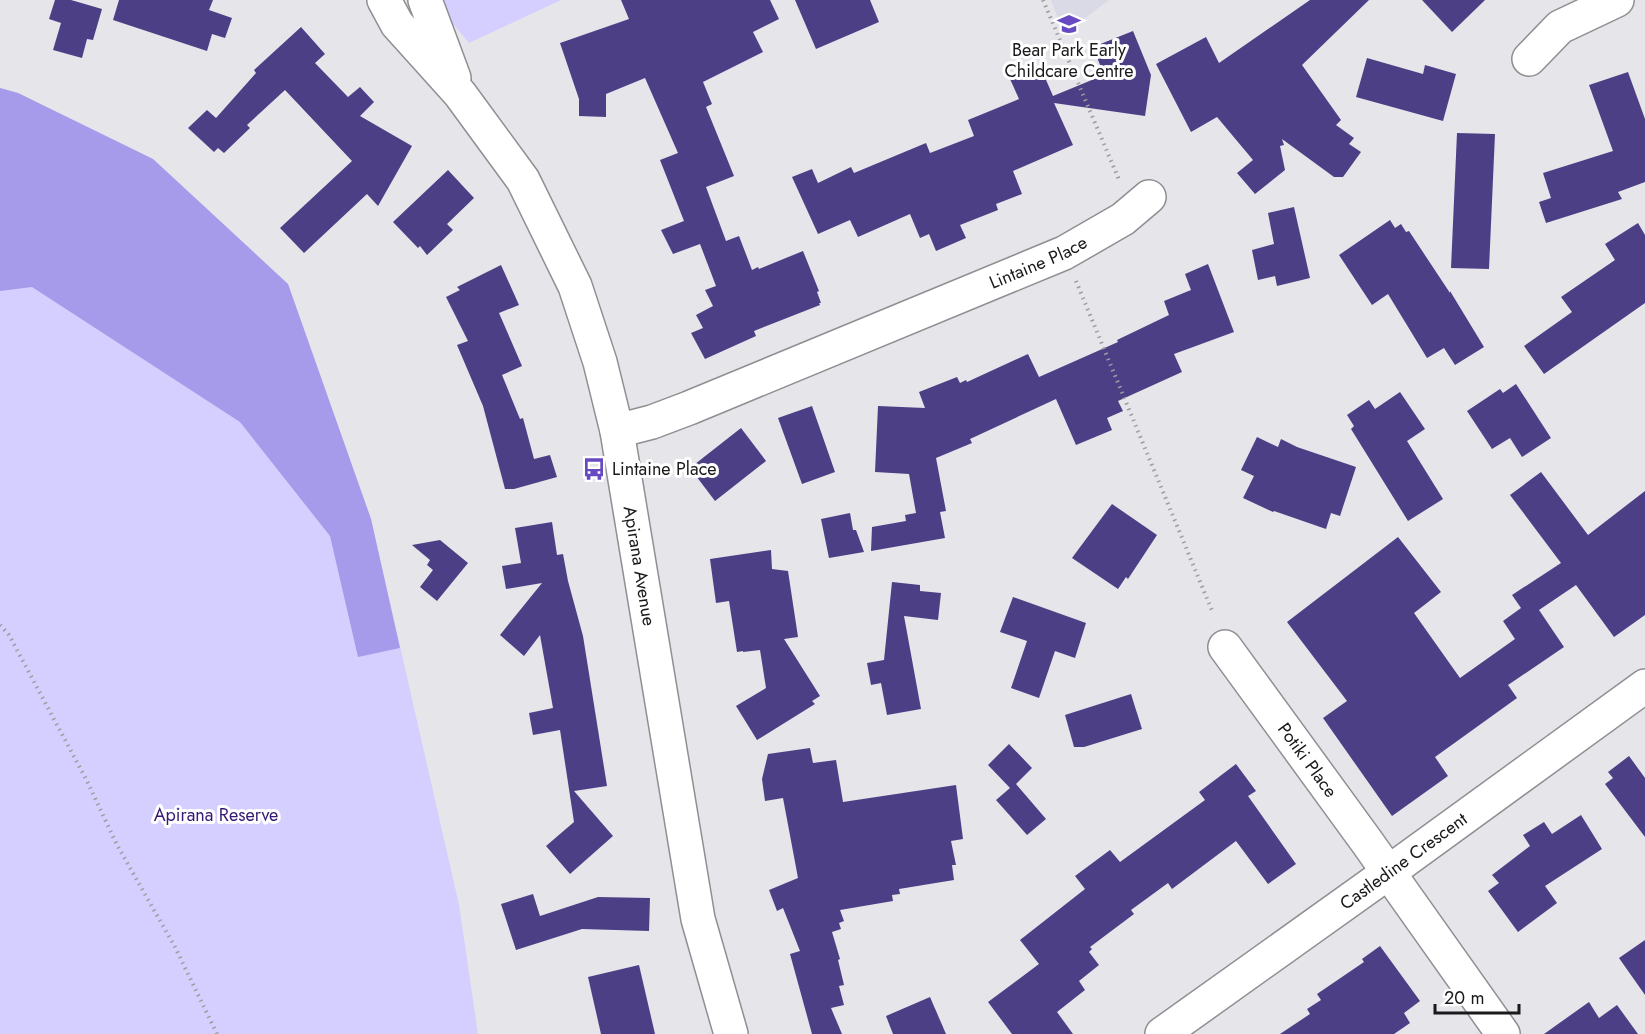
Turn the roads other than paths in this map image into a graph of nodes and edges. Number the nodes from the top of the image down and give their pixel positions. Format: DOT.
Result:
graph roads {
  1 [pos="384,0"];
  2 [pos="425,0"];
  3 [pos="1617,0"];
  4 [pos="1529,59"];
  5 [pos="460,94"];
  6 [pos="1135,191"];
  7 [pos="617,430"];
  8 [pos="1225,647"];
  9 [pos="1645,686"];
  10 [pos="1389,872"];
  11 [pos="731,1034"];
  12 [pos="1162,1034"];
  13 [pos="1503,1034"];
  1 -- 5 [label="street, Apirana Avenue"];
  2 -- 5 [label="street, Apirana Avenue"];
  3 -- 4 [label="street"];
  5 -- 7 [label="street, Apirana Avenue"];
  6 -- 7 [label="street, Lintaine Place"];
  7 -- 11 [label="street, Apirana Avenue"];
  8 -- 10 [label="street, Potiki Place"];
  9 -- 10 [label="street, Castledine Crescent"];
  10 -- 12 [label="street, Castledine Crescent"];
  10 -- 13 [label="street, Potiki Place"];
}
